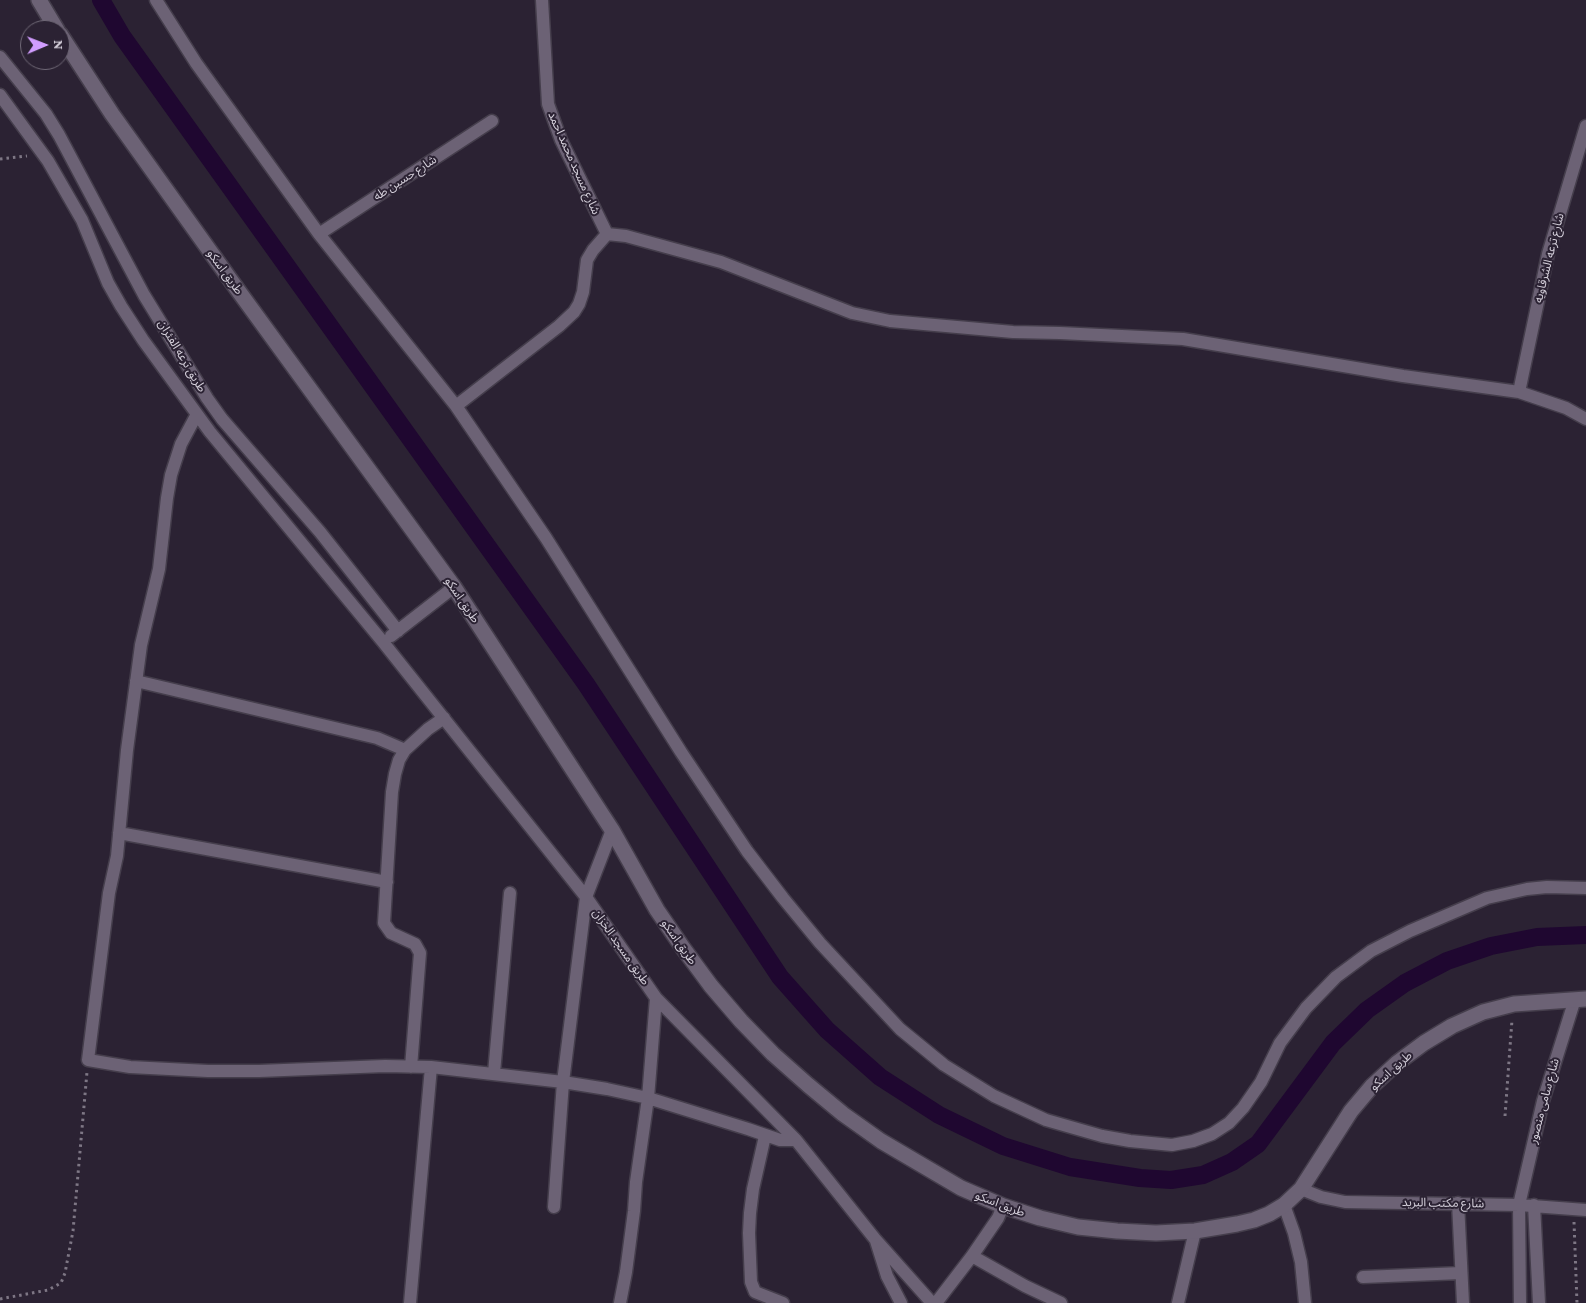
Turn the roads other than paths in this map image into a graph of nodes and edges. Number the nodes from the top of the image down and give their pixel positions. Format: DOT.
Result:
graph roads {
  1 [pos="39,0"];
  2 [pos="156,0"];
  3 [pos="542,0"];
  4 [pos="51,20"];
  5 [pos="70,49"];
  6 [pos="0,57"];
  7 [pos="0,95"];
  8 [pos="492,122"];
  9 [pos="1586,126"];
  10 [pos="319,234"];
  11 [pos="606,234"];
  12 [pos="1519,392"];
  13 [pos="456,406"];
  14 [pos="197,414"];
  15 [pos="1586,419"];
  16 [pos="454,587"];
  17 [pos="398,631"];
  18 [pos="383,642"];
  19 [pos="136,681"];
  20 [pos="444,718"];
  21 [pos="405,750"];
  22 [pos="612,830"];
  23 [pos="119,834"];
  24 [pos="387,882"];
  25 [pos="1586,888"];
  26 [pos="510,893"];
  27 [pos="586,897"];
  28 [pos="656,998"];
  29 [pos="1580,999"];
  30 [pos="411,1067"];
  31 [pos="431,1067"];
  32 [pos="494,1073"];
  33 [pos="563,1082"];
  34 [pos="648,1098"];
  35 [pos="765,1136"];
  36 [pos="796,1140"];
  37 [pos="1301,1189"];
  38 [pos="1458,1203"];
  39 [pos="1284,1205"];
  40 [pos="1519,1205"];
  41 [pos="1534,1205"];
  42 [pos="1003,1206"];
  43 [pos="554,1207"];
  44 [pos="1586,1210"];
  45 [pos="1195,1231"];
  46 [pos="875,1238"];
  47 [pos="972,1256"];
  48 [pos="1461,1273"];
  49 [pos="1363,1277"];
  50 [pos="410,1303"];
  51 [pos="620,1303"];
  52 [pos="783,1303"];
  53 [pos="901,1303"];
  54 [pos="934,1303"];
  55 [pos="1061,1303"];
  56 [pos="1178,1303"];
  57 [pos="1305,1303"];
  58 [pos="1463,1303"];
  59 [pos="1520,1303"];
  60 [pos="1539,1303"];
  1 -- 4 [label="street"];
  2 -- 10 [label="street"];
  3 -- 11 [label="street, شارع مسجد محمد احمد"];
  5 -- 16 [label="street, طريق اسكو"];
  6 -- 17 [label="street, طريق ترعه الفئران"];
  7 -- 14 [label="street, طريق ترعه الفئران"];
  8 -- 10 [label="street, شارع حسين طه"];
  9 -- 12 [label="street, شارع ترعه الشرقاويه"];
  10 -- 13 [label="street"];
  11 -- 12 [label="street"];
  11 -- 13 [label="street"];
  12 -- 15 [label="street"];
  13 -- 25 [label="street"];
  14 -- 18 [label="street, طريق ترعه الفئران"];
  14 -- 19 [label="street"];
  16 -- 17 [label="street"];
  16 -- 22 [label="street, طريق اسكو"];
  17 -- 18 [label="street"];
  18 -- 20 [label="street, طريق مسجد الخزان"];
  19 -- 21 [label="street"];
  19 -- 23 [label="street"];
  20 -- 21 [label="street"];
  20 -- 27 [label="street, طريق مسجد الخزان"];
  21 -- 24 [label="street"];
  22 -- 27 [label="street"];
  22 -- 42 [label="street, طريق اسكو"];
  23 -- 24 [label="street"];
  23 -- 30 [label="street"];
  24 -- 30 [label="street"];
  26 -- 32 [label="street"];
  27 -- 28 [label="street, طريق مسجد الخزان"];
  27 -- 33 [label="street"];
  28 -- 34 [label="street"];
  28 -- 36 [label="street, طريق مسجد الخزان"];
  29 -- 37 [label="street, طريق اسكو"];
  29 -- 40 [label="street, شارع سامى منصور"];
  30 -- 31 [label="street"];
  31 -- 32 [label="street"];
  31 -- 50 [label="street"];
  32 -- 33 [label="street"];
  33 -- 34 [label="street"];
  33 -- 43 [label="street"];
  34 -- 35 [label="street"];
  34 -- 51 [label="street"];
  35 -- 36 [label="street"];
  35 -- 52 [label="street"];
  36 -- 46 [label="street, طريق مسجد الخزان"];
  37 -- 38 [label="street, شارع مكتب البريد"];
  37 -- 39 [label="street, طريق اسكو"];
  38 -- 40 [label="street, شارع مكتب البريد"];
  38 -- 48 [label="street"];
  39 -- 45 [label="street, طريق اسكو"];
  39 -- 57 [label="street"];
  40 -- 41 [label="street, شارع مكتب البريد"];
  40 -- 59 [label="street, شارع سامى منصور"];
  41 -- 44 [label="street, شارع مكتب البريد"];
  41 -- 60 [label="street"];
  42 -- 45 [label="street, طريق اسكو"];
  42 -- 47 [label="street"];
  45 -- 56 [label="street"];
  46 -- 53 [label="street, طريق مسجد الخزان"];
  46 -- 54 [label="street, طريق مسجد الخزان"];
  47 -- 54 [label="street"];
  47 -- 55 [label="street"];
  48 -- 49 [label="street"];
  48 -- 58 [label="street"];
}
